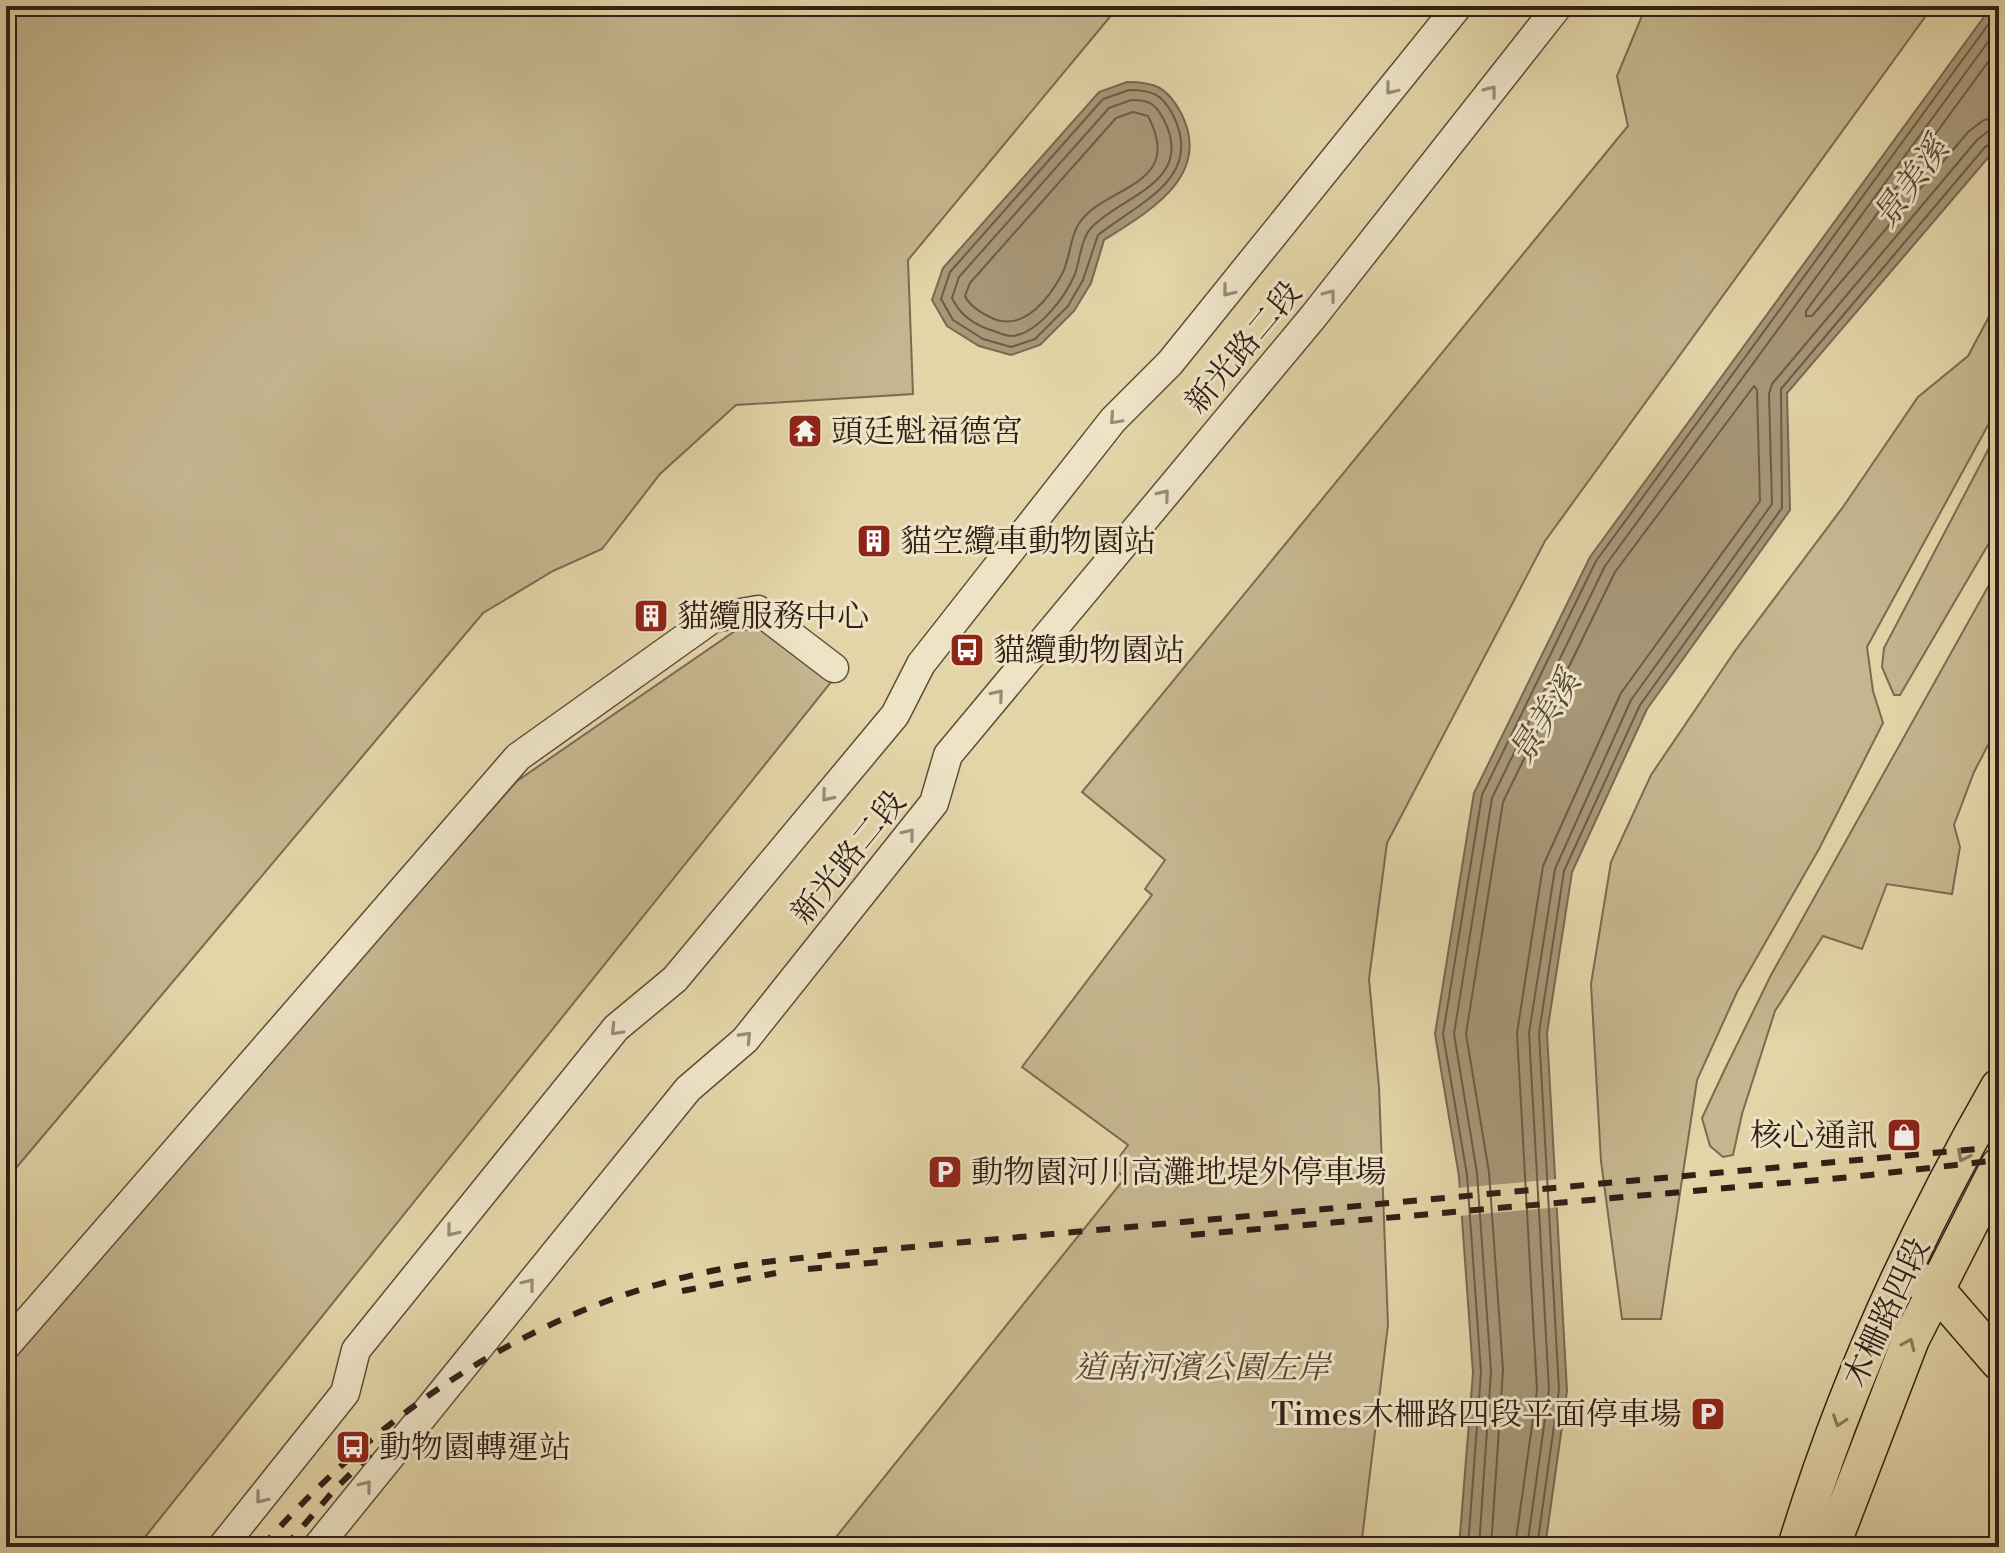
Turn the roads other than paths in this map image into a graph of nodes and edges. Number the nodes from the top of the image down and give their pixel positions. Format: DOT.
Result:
graph roads {
  1 [pos="1458,6"];
  2 [pos="1558,6"];
  3 [pos="834,668"];
  4 [pos="1999,1087"];
  5 [pos="1999,1166"];
  6 [pos="1902,1272"];
  7 [pos="1935,1288"];
  8 [pos="6,1346"];
  9 [pos="1999,1362"];
  10 [pos="1822,1539"];
  11 [pos="222,1547"];
  12 [pos="317,1547"];
  1 -- 11 [label="street, 新光路二段, one-way"];
  12 -- 2 [label="street, 新光路二段, one-way"];
  3 -- 8 [label="street"];
  4 -- 6 [label="main road, 木柵路四段, one-way"];
  5 -- 7 [label="main road, 木柵路四段"];
  6 -- 7 [label="main road"];
  6 -- 10 [label="main road, 木柵路四段, one-way"];
  7 -- 9 [label="main road"];
  10 -- 7 [label="main road, 木柵路四段, one-way"];
}
